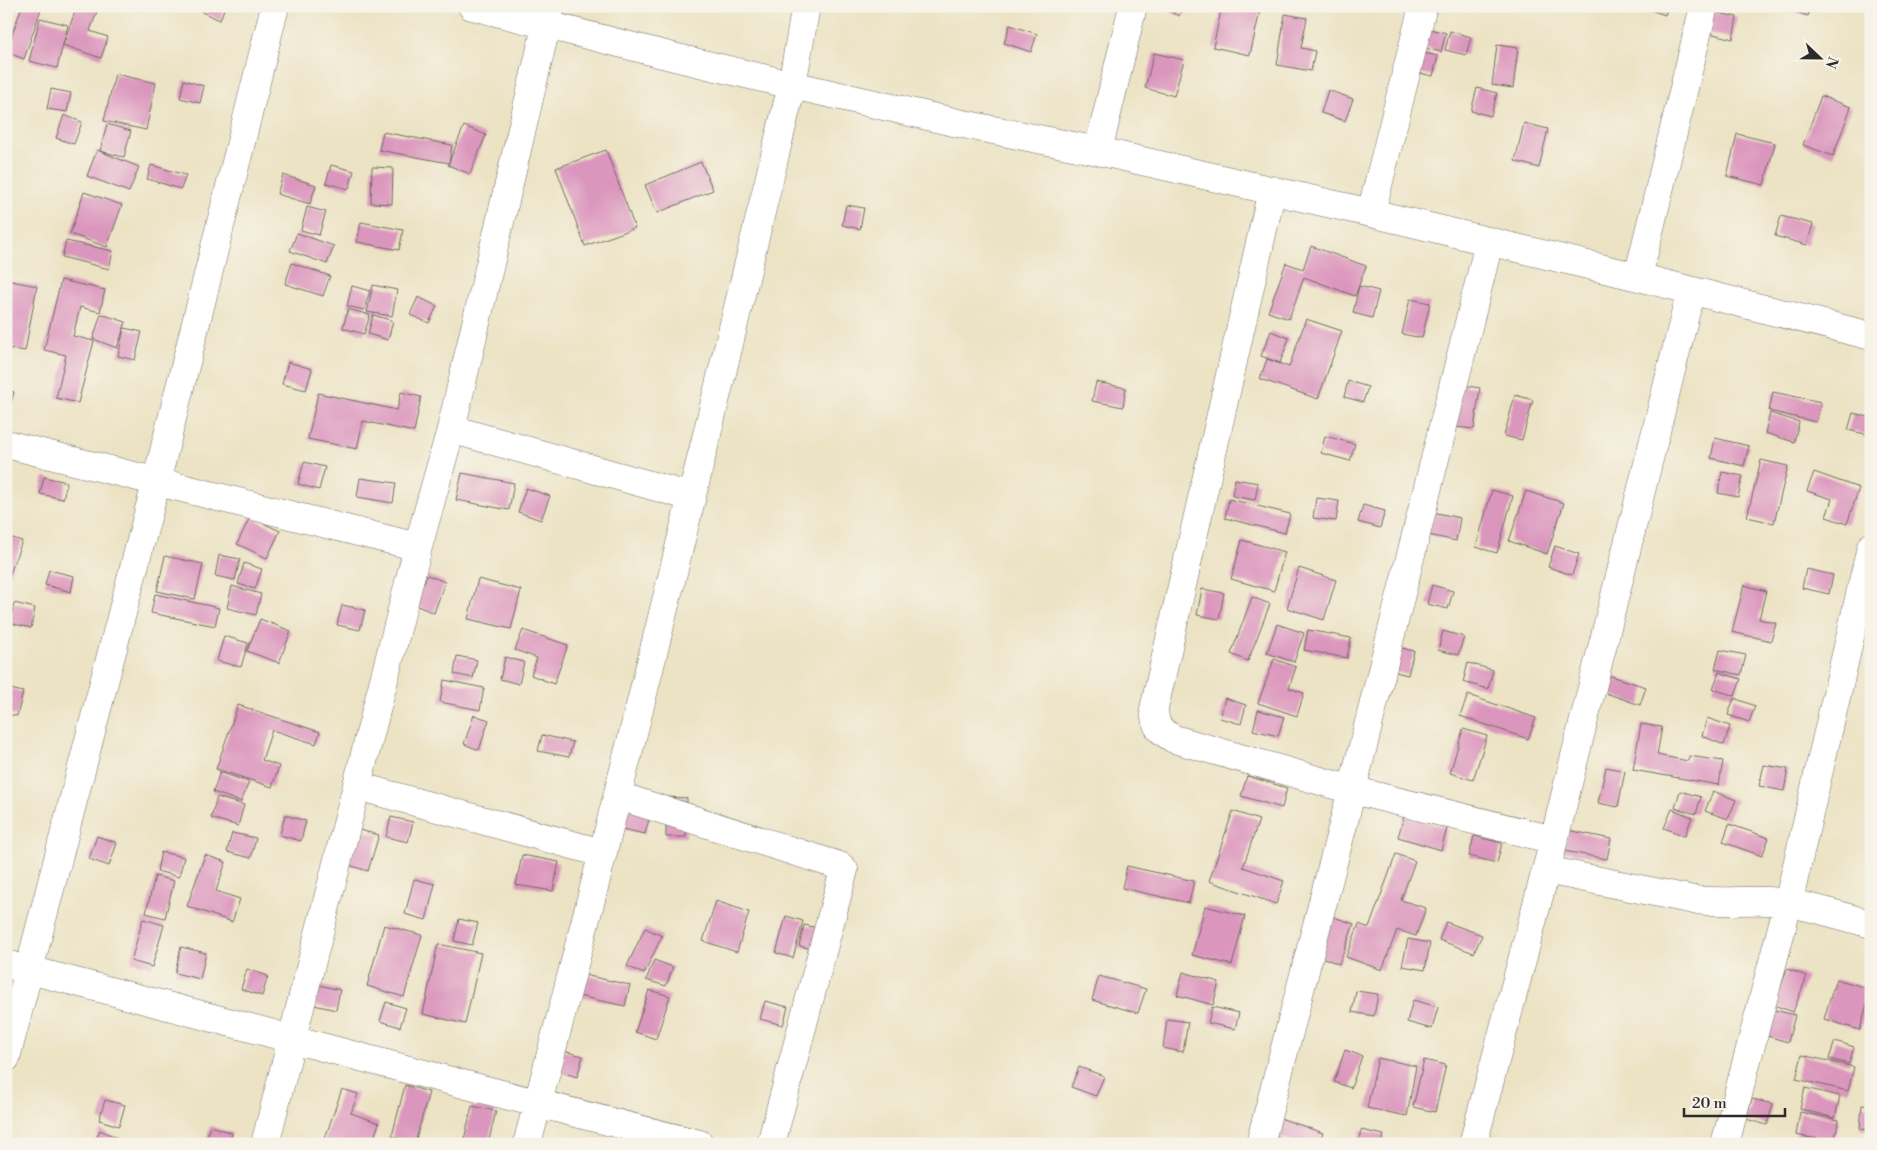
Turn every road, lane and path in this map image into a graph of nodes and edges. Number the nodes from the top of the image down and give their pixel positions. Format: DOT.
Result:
graph roads {
  1 [pos="275,6"];
  2 [pos="472,6"];
  3 [pos="806,6"];
  4 [pos="1133,6"];
  5 [pos="1422,6"];
  6 [pos="1704,6"];
  7 [pos="548,16"];
  8 [pos="792,85"];
  9 [pos="1098,151"];
  10 [pos="1272,190"];
  11 [pos="1371,213"];
  12 [pos="1489,243"];
  13 [pos="1638,278"];
  14 [pos="1691,291"];
  15 [pos="1871,336"];
  16 [pos="451,429"];
  17 [pos="6,444"];
  18 [pos="156,483"];
  19 [pos="692,497"];
  20 [pos="418,547"];
  21 [pos="1871,547"];
  22 [pos="357,786"];
  23 [pos="1352,790"];
  24 [pos="619,796"];
  25 [pos="1554,840"];
  26 [pos="602,853"];
  27 [pos="1546,870"];
  28 [pos="1788,904"];
  29 [pos="1871,924"];
  30 [pos="18,967"];
  31 [pos="293,1038"];
  32 [pos="6,1058"];
  33 [pos="537,1104"];
  34 [pos="265,1144"];
  35 [pos="527,1144"];
  36 [pos="700,1144"];
  37 [pos="771,1144"];
  38 [pos="1260,1144"];
  39 [pos="1473,1144"];
  40 [pos="1725,1144"];
  1 -- 18 [label="street"];
  2 -- 7 [label="street"];
  3 -- 8 [label="street"];
  4 -- 9 [label="street"];
  5 -- 11 [label="street"];
  6 -- 13 [label="street"];
  7 -- 8 [label="street"];
  7 -- 16 [label="street"];
  8 -- 9 [label="street"];
  8 -- 19 [label="street"];
  9 -- 10 [label="street"];
  10 -- 11 [label="street"];
  10 -- 23 [label="street"];
  11 -- 12 [label="street"];
  12 -- 13 [label="street"];
  12 -- 23 [label="street"];
  13 -- 14 [label="street"];
  14 -- 15 [label="street"];
  14 -- 25 [label="street"];
  16 -- 19 [label="street"];
  16 -- 20 [label="street"];
  17 -- 18 [label="street"];
  18 -- 20 [label="street"];
  18 -- 30 [label="street"];
  19 -- 24 [label="street"];
  20 -- 22 [label="street"];
  21 -- 28 [label="street"];
  22 -- 26 [label="street"];
  22 -- 31 [label="street"];
  23 -- 25 [label="street"];
  23 -- 38 [label="street"];
  24 -- 26 [label="street"];
  24 -- 37 [label="street"];
  25 -- 27 [label="street"];
  26 -- 33 [label="street"];
  27 -- 28 [label="street"];
  27 -- 39 [label="street"];
  28 -- 29 [label="street"];
  28 -- 40 [label="street"];
  30 -- 31 [label="street"];
  30 -- 32 [label="street"];
  31 -- 33 [label="street"];
  31 -- 34 [label="street"];
  33 -- 35 [label="street"];
  33 -- 36 [label="street"];
}
